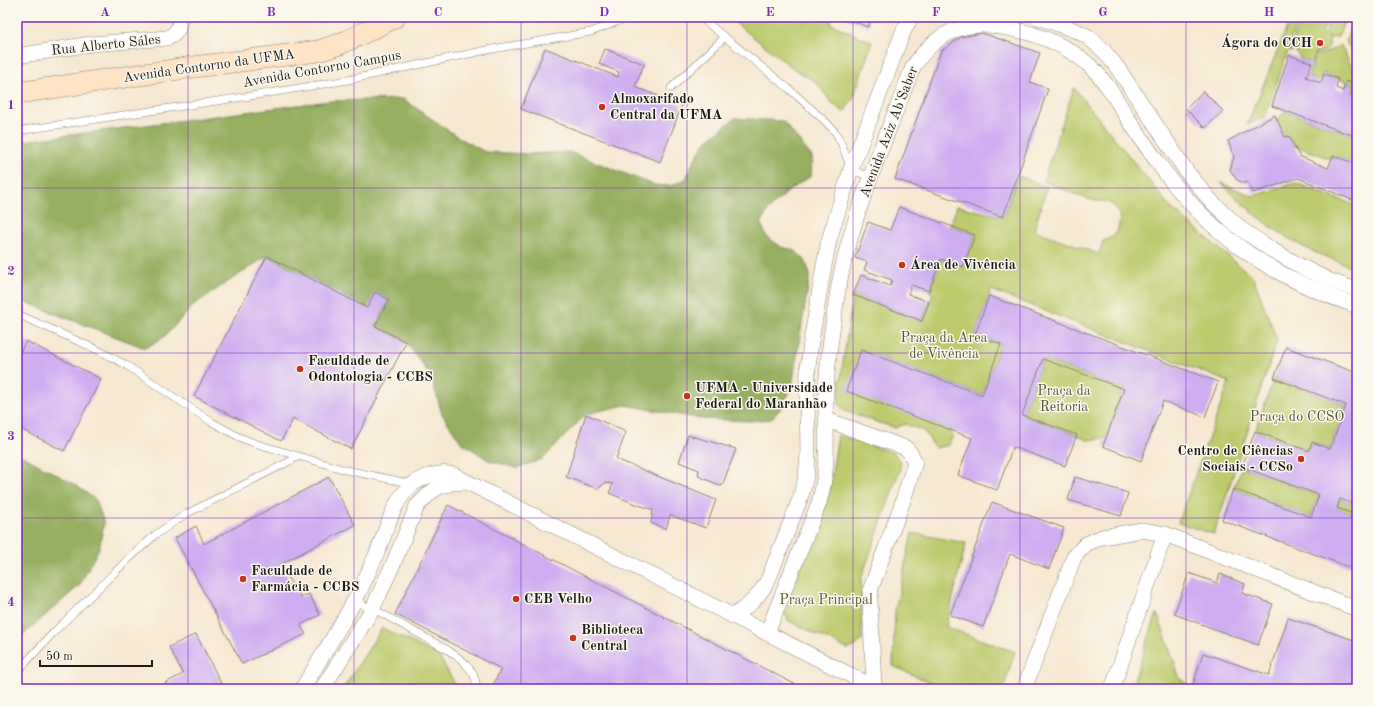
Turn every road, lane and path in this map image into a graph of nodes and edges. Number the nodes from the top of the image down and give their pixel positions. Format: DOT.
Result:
graph roads {
  1 [pos="181,17"];
  2 [pos="395,17"];
  3 [pos="629,17"];
  4 [pos="700,17"];
  5 [pos="911,17"];
  6 [pos="1038,17"];
  7 [pos="726,37"];
  8 [pos="17,56"];
  9 [pos="671,88"];
  10 [pos="17,93"];
  11 [pos="17,131"];
  12 [pos="851,169"];
  13 [pos="871,178"];
  14 [pos="1357,290"];
  15 [pos="1357,306"];
  16 [pos="17,314"];
  17 [pos="827,420"];
  18 [pos="808,455"];
  19 [pos="298,456"];
  20 [pos="827,459"];
  21 [pos="467,482"];
  22 [pos="414,484"];
  23 [pos="1165,534"];
  24 [pos="355,600"];
  25 [pos="1357,609"];
  26 [pos="372,610"];
  27 [pos="733,616"];
  28 [pos="767,633"];
  29 [pos="17,672"];
  30 [pos="875,688"];
  31 [pos="302,689"];
  32 [pos="322,689"];
  33 [pos="476,689"];
  34 [pos="1024,689"];
  35 [pos="1112,689"];
  1 -- 8 [label="street, Rua Alberto Sáles"];
  2 -- 10 [label="main road, Avenida Contorno da UFMA"];
  3 -- 11 [label="lane, Avenida Contorno Campus"];
  4 -- 7 [label="lane"];
  5 -- 12 [label="street, Avenida Aziz Ab'Saber"];
  6 -- 14 [label="street"];
  7 -- 9 [label="lane"];
  7 -- 12 [label="lane"];
  12 -- 13 [label="lane"];
  12 -- 18 [label="street, Avenida Aziz Ab'Saber"];
  13 -- 15 [label="street, Avenida Aziz Ab'Saber"];
  13 -- 17 [label="street, Avenida Aziz Ab'Saber"];
  16 -- 19 [label="lane"];
  17 -- 20 [label="street, Avenida Aziz Ab'Saber"];
  17 -- 30 [label="street"];
  18 -- 20 [label="street"];
  18 -- 27 [label="street, Avenida Aziz Ab'Saber"];
  19 -- 22 [label="lane"];
  19 -- 29 [label="lane"];
  20 -- 28 [label="street, Avenida Aziz Ab'Saber"];
  21 -- 22 [label="street"];
  21 -- 26 [label="street"];
  21 -- 27 [label="street"];
  22 -- 24 [label="street"];
  23 -- 25 [label="street"];
  23 -- 34 [label="street"];
  23 -- 35 [label="street"];
  24 -- 26 [label="lane"];
  24 -- 31 [label="street"];
  26 -- 32 [label="street"];
  26 -- 33 [label="lane"];
  27 -- 28 [label="street"];
  28 -- 30 [label="street"];
}
